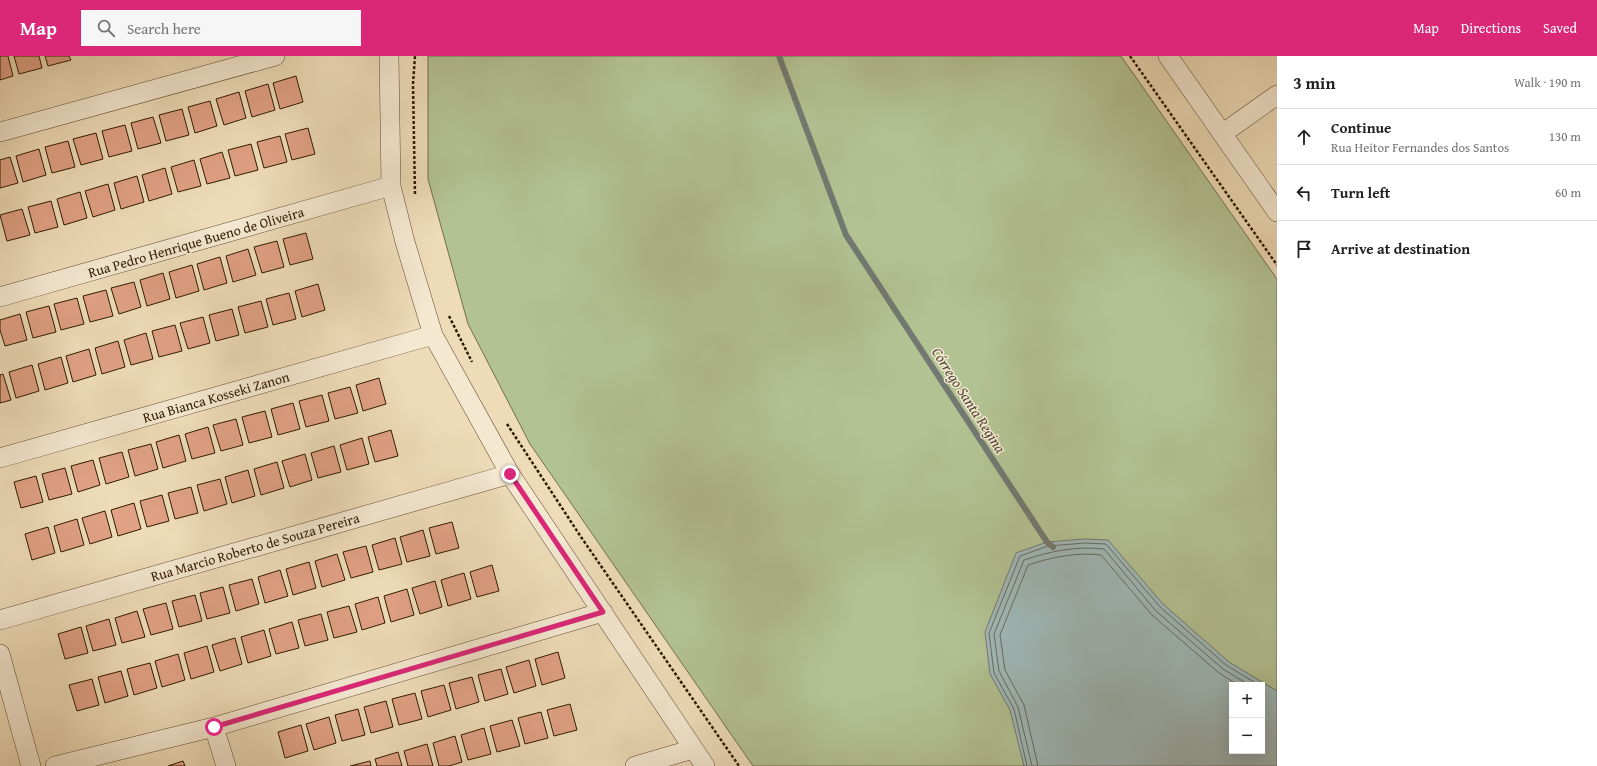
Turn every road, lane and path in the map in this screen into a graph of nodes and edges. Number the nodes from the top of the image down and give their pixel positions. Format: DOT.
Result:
graph roads {
  1 [pos="275,56"];
  2 [pos="389,56"];
  3 [pos="415,56"];
  4 [pos="1130,56"];
  5 [pos="1168,56"];
  6 [pos="1277,95"];
  7 [pos="0,132"];
  8 [pos="1222,134"];
  9 [pos="392,186"];
  10 [pos="415,197"];
  11 [pos="1277,212"];
  12 [pos="1277,265"];
  13 [pos="0,297"];
  14 [pos="446,309"];
  15 [pos="433,335"];
  16 [pos="474,364"];
  17 [pos="503,419"];
  18 [pos="0,458"];
  19 [pos="510,474"];
  20 [pos="603,612"];
  21 [pos="0,620"];
  22 [pos="0,654"];
  23 [pos="214,727"];
  24 [pos="693,749"];
  25 [pos="31,766"];
  26 [pos="55,766"];
  27 [pos="226,766"];
  28 [pos="635,766"];
  29 [pos="705,766"];
  30 [pos="739,766"];
  1 -- 7 [label="street"];
  2 -- 9 [label="street"];
  3 -- 10 [label="path"];
  4 -- 12 [label="path"];
  5 -- 8 [label="street"];
  6 -- 8 [label="street"];
  8 -- 11 [label="street"];
  9 -- 13 [label="street, Rua Pedro Henrique Bueno de Oliveira"];
  9 -- 15 [label="street"];
  14 -- 16 [label="path"];
  15 -- 18 [label="street, Rua Bianca Kosseki Zanon"];
  15 -- 19 [label="street"];
  17 -- 30 [label="path"];
  19 -- 20 [label="street"];
  19 -- 21 [label="street, Rua Marcio Roberto de Souza Pereira"];
  20 -- 23 [label="street"];
  20 -- 24 [label="street"];
  22 -- 25 [label="street"];
  23 -- 26 [label="street"];
  23 -- 27 [label="street"];
  24 -- 28 [label="street"];
  24 -- 29 [label="street"];
}
